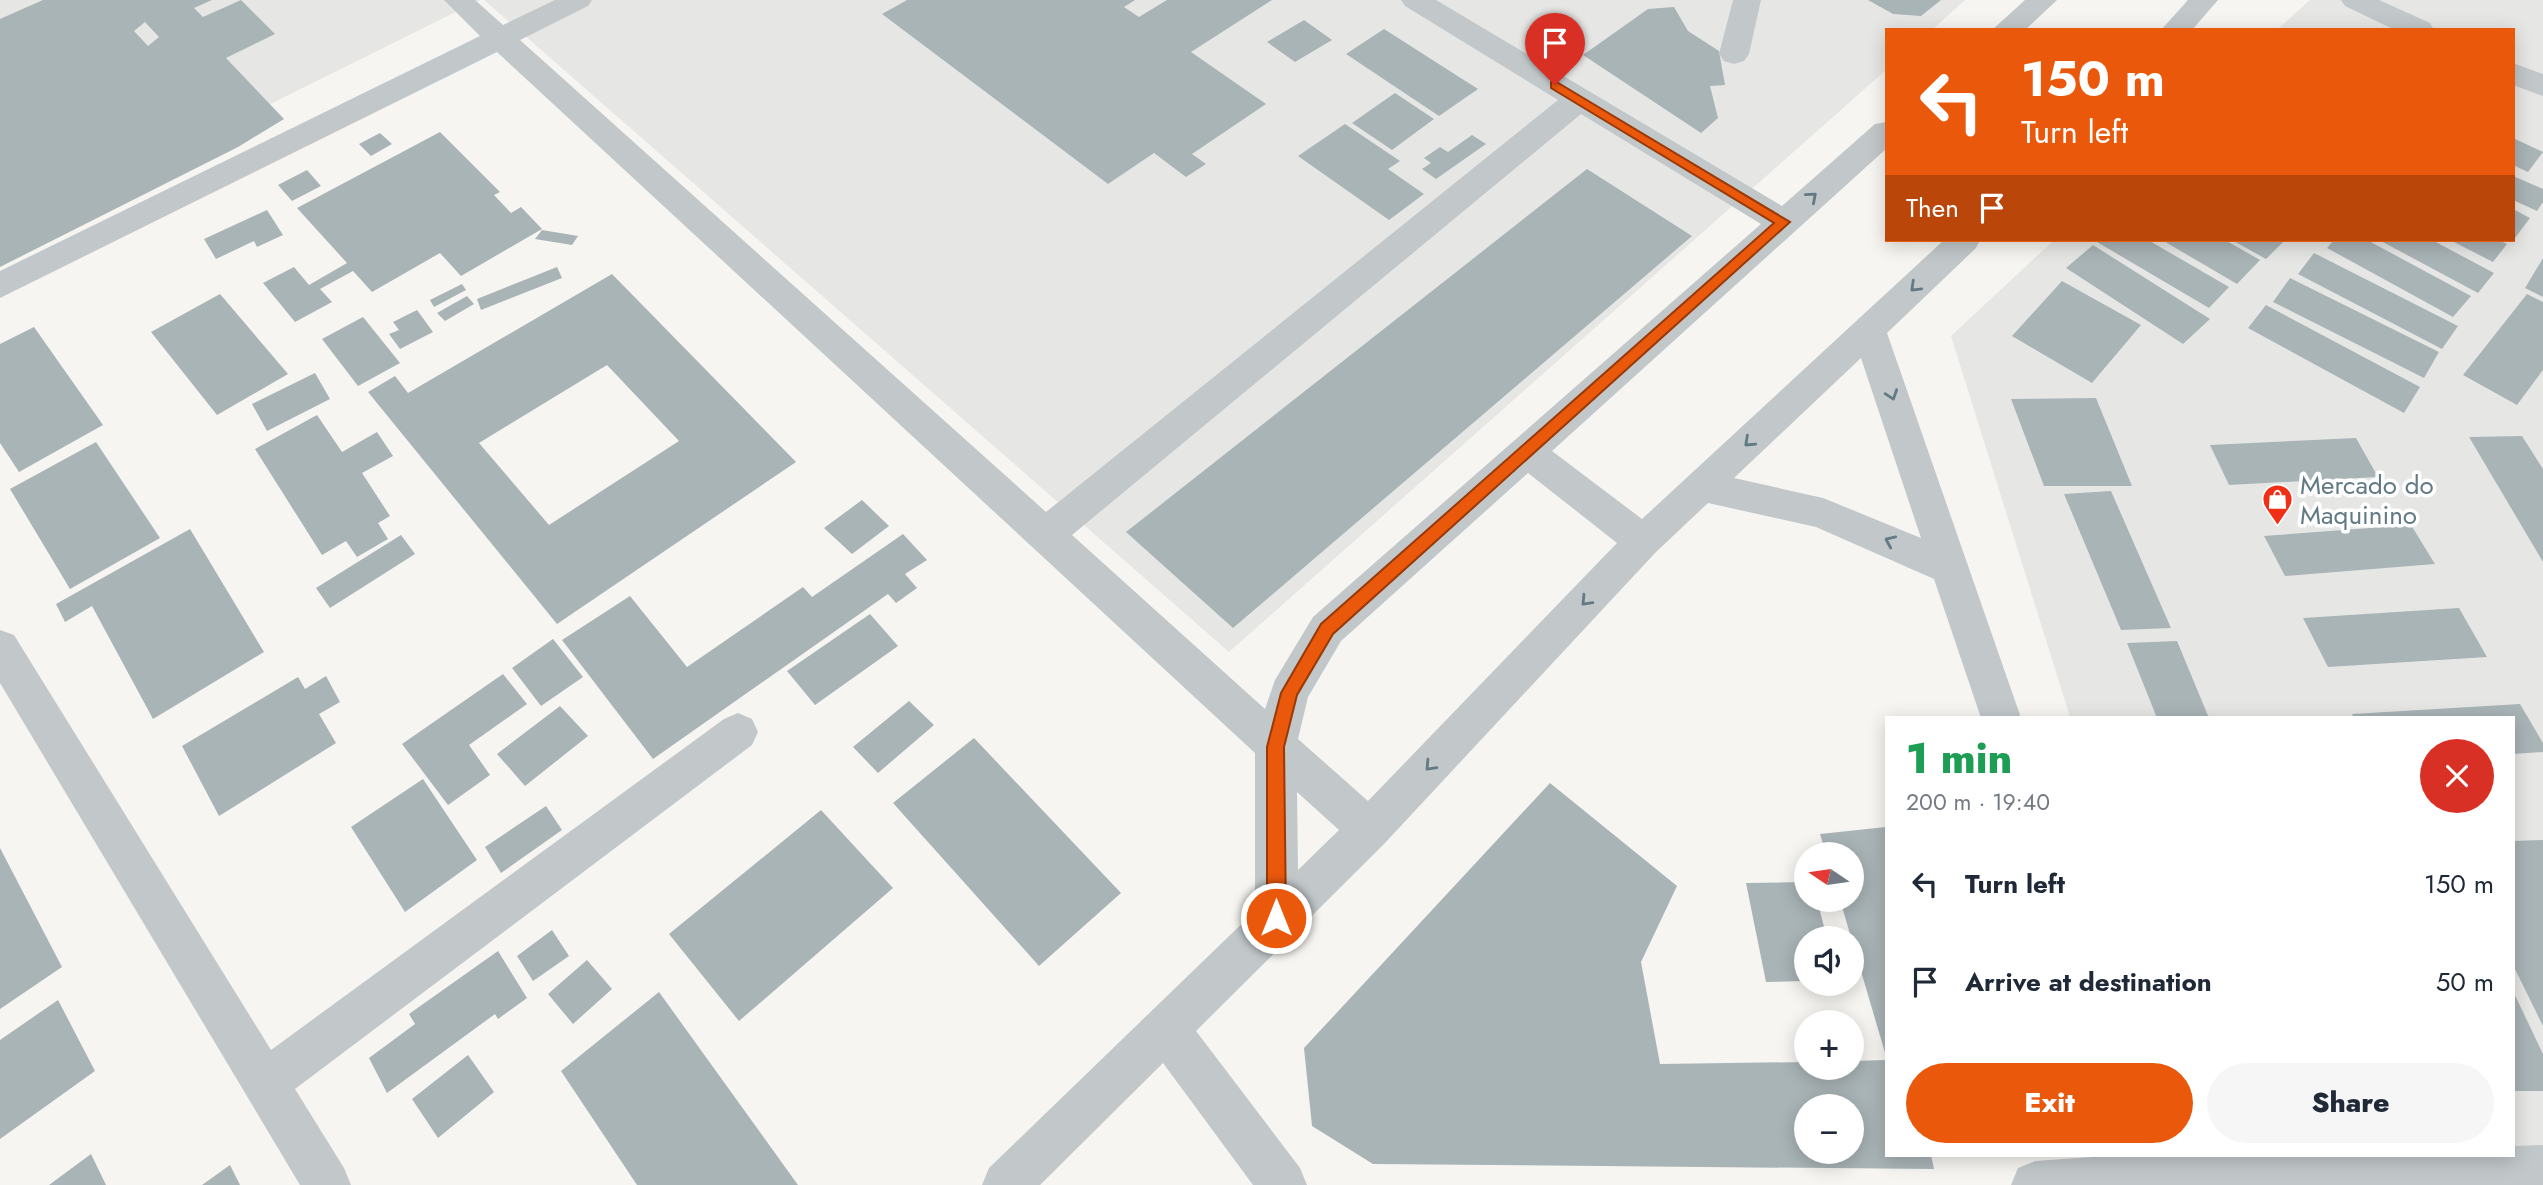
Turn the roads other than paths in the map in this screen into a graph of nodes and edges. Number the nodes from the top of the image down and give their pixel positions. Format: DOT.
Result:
graph roads {
  1 [pos="458,0"];
  2 [pos="578,0"];
  3 [pos="1415,0"];
  4 [pos="1747,0"];
  5 [pos="2043,0"];
  6 [pos="2204,0"];
  7 [pos="2356,0"];
  8 [pos="2008,28"];
  9 [pos="2177,28"];
  10 [pos="2416,28"];
  11 [pos="499,40"];
  12 [pos="1734,54"];
  13 [pos="2515,74"];
  14 [pos="2543,86"];
  15 [pos="1579,99"];
  16 [pos="1885,133"];
  17 [pos="1783,222"];
  18 [pos="1962,242"];
  19 [pos="0,286"];
  20 [pos="1869,331"];
  21 [pos="1526,451"];
  22 [pos="1700,487"];
  23 [pos="1044,536"];
  24 [pos="1643,541"];
  25 [pos="1952,569"];
  26 [pos="0,648"];
  27 [pos="2000,716"];
  28 [pos="738,732"];
  29 [pos="1276,747"];
  30 [pos="1369,831"];
  31 [pos="1276,918"];
  32 [pos="1165,1028"];
  33 [pos="265,1083"];
  34 [pos="2543,1169"];
  35 [pos="2151,1172"];
  36 [pos="327,1185"];
  37 [pos="1006,1185"];
  38 [pos="1283,1185"];
  39 [pos="2035,1185"];
  1 -- 11 [label="street"];
  2 -- 11 [label="street"];
  3 -- 15 [label="street"];
  4 -- 12 [label="street"];
  5 -- 8 [label="street"];
  6 -- 9 [label="street"];
  7 -- 10 [label="street"];
  11 -- 19 [label="street"];
  11 -- 23 [label="street"];
  13 -- 14 [label="street"];
  15 -- 17 [label="street"];
  15 -- 23 [label="street"];
  17 -- 16 [label="street, one-way"];
  17 -- 21 [label="street"];
  18 -- 20 [label="street, one-way"];
  20 -- 22 [label="street, one-way"];
  20 -- 25 [label="street, one-way"];
  21 -- 24 [label="street"];
  21 -- 29 [label="street"];
  22 -- 24 [label="street"];
  25 -- 22 [label="street, one-way"];
  23 -- 29 [label="street"];
  24 -- 30 [label="street, one-way"];
  25 -- 27 [label="street"];
  26 -- 33 [label="street"];
  28 -- 33 [label="street"];
  29 -- 30 [label="street"];
  29 -- 31 [label="street"];
  30 -- 31 [label="street"];
  31 -- 32 [label="street"];
  32 -- 37 [label="street"];
  32 -- 38 [label="street"];
  33 -- 36 [label="street"];
  34 -- 35 [label="street"];
  35 -- 39 [label="street"];
}
